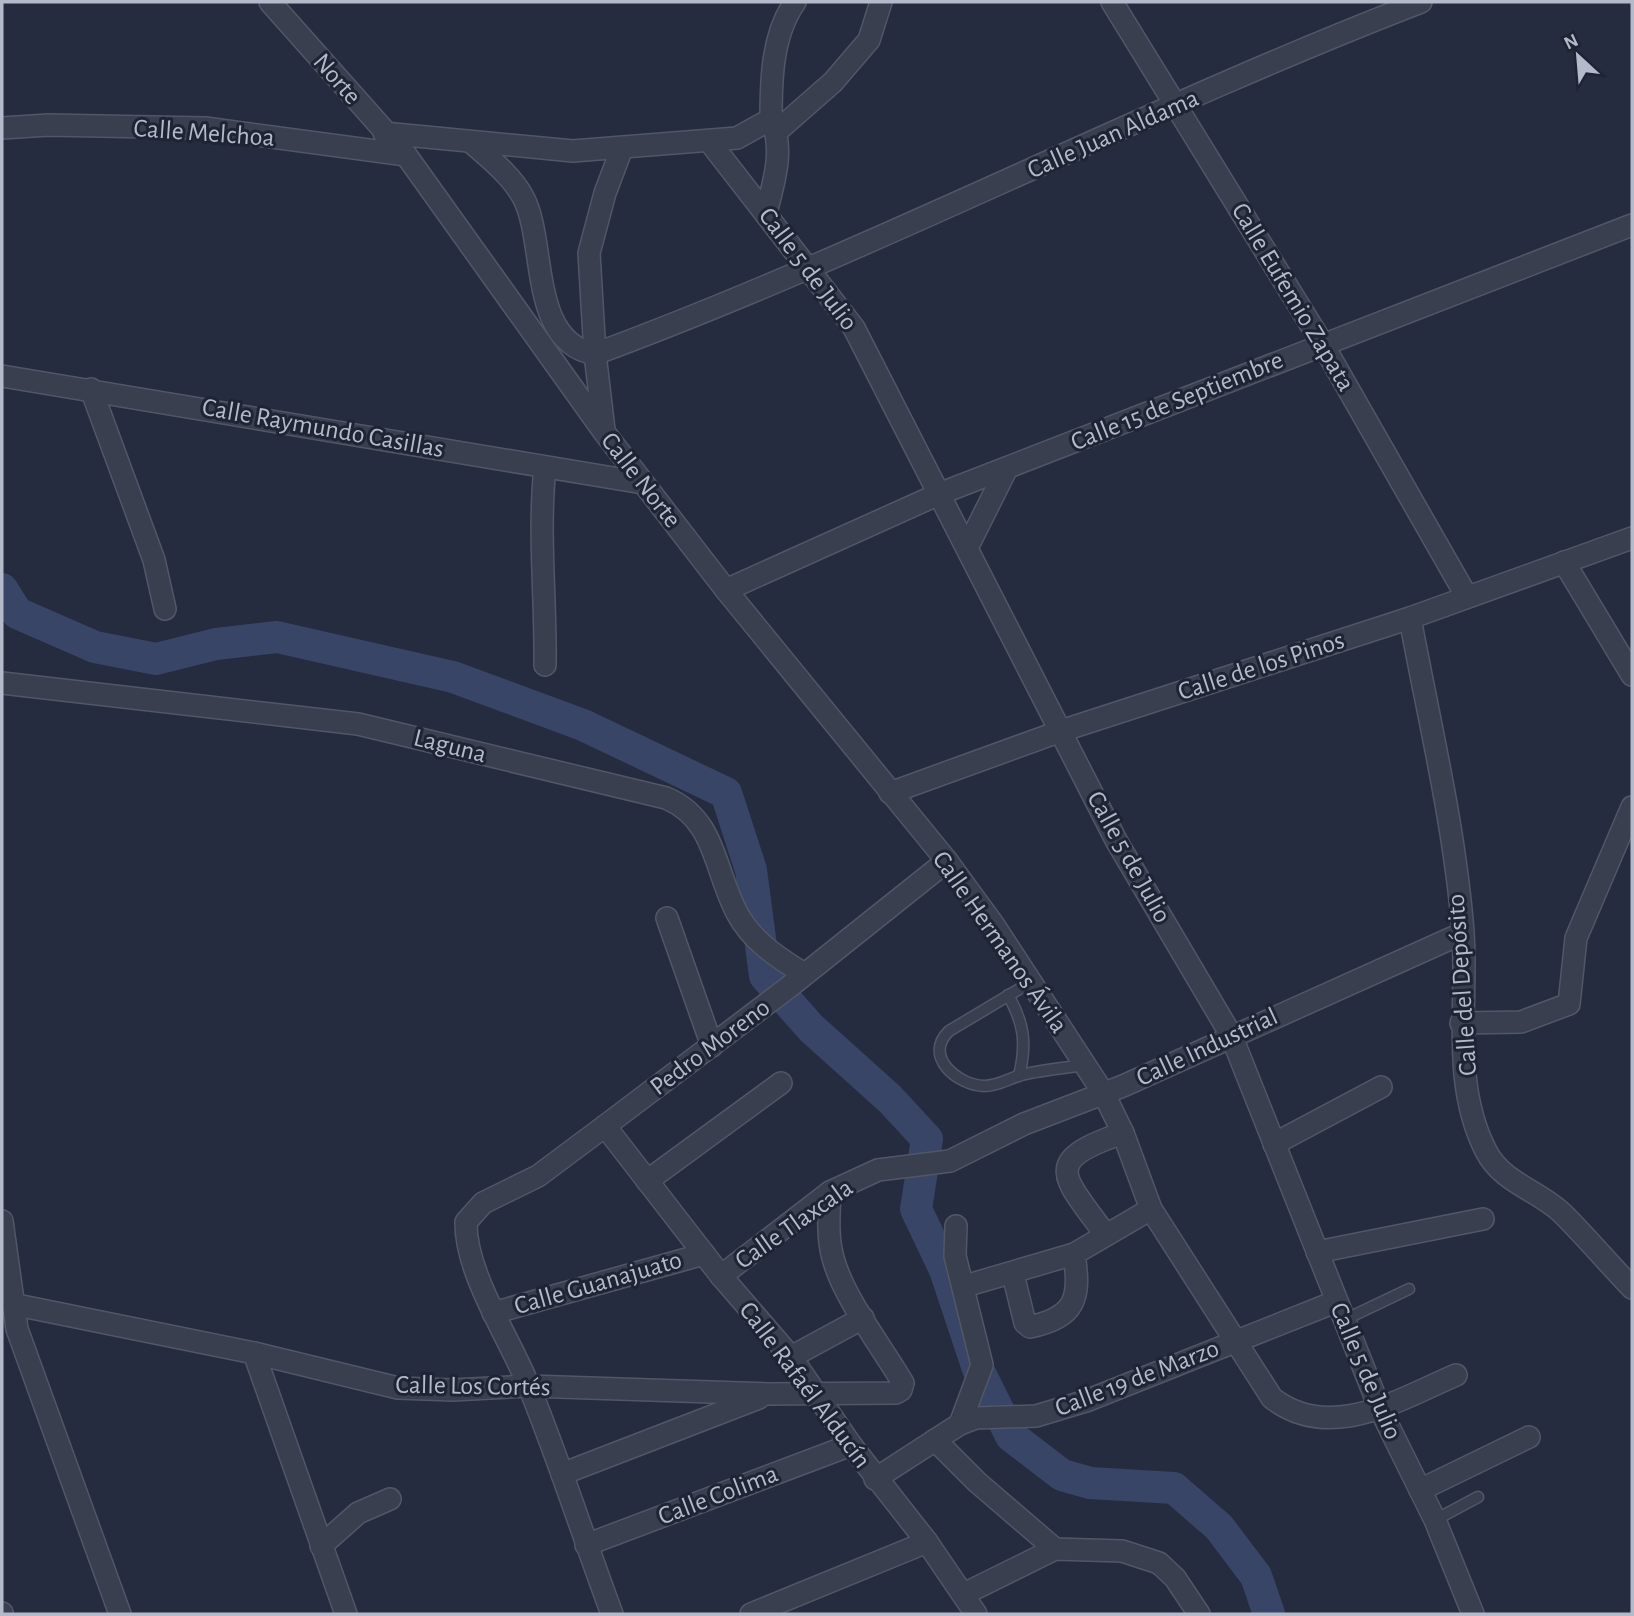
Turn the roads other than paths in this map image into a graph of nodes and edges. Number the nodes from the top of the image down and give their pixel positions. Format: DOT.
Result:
graph roads {
  1 [pos="270,2"];
  2 [pos="795,2"];
  3 [pos="881,2"];
  4 [pos="1112,2"];
  5 [pos="1421,2"];
  6 [pos="1178,104"];
  7 [pos="774,125"];
  8 [pos="2,128"];
  9 [pos="384,133"];
  10 [pos="471,142"];
  11 [pos="709,142"];
  12 [pos="622,148"];
  13 [pos="405,155"];
  14 [pos="766,213"];
  15 [pos="1632,225"];
  16 [pos="806,266"];
  17 [pos="1322,343"];
  18 [pos="595,354"];
  19 [pos="2,376"];
  20 [pos="91,389"];
  21 [pos="604,432"];
  22 [pos="545,467"];
  23 [pos="1007,468"];
  24 [pos="643,483"];
  25 [pos="939,494"];
  26 [pos="1632,538"];
  27 [pos="968,546"];
  28 [pos="1564,562"];
  29 [pos="726,590"];
  30 [pos="1467,597"];
  31 [pos="165,609"];
  32 [pos="1410,618"];
  33 [pos="545,665"];
  34 [pos="1632,675"];
  35 [pos="2,683"];
  36 [pos="1061,731"];
  37 [pos="890,793"];
  38 [pos="1632,807"];
  39 [pos="947,861"];
  40 [pos="667,918"];
  41 [pos="1463,933"];
  42 [pos="796,980"];
  43 [pos="1031,982"];
  44 [pos="1008,995"];
  45 [pos="1461,1023"];
  46 [pos="1231,1035"];
  47 [pos="712,1046"];
  48 [pos="1085,1065"];
  49 [pos="1019,1076"];
  50 [pos="781,1083"];
  51 [pos="1381,1087"];
  52 [pos="1104,1094"];
  53 [pos="605,1126"];
  54 [pos="1123,1133"];
  55 [pos="1274,1144"];
  56 [pos="950,1161"];
  57 [pos="647,1181"];
  58 [pos="830,1192"];
  59 [pos="1151,1209"];
  60 [pos="1483,1219"];
  61 [pos="2,1224"];
  62 [pos="956,1226"];
  63 [pos="1105,1234"];
  64 [pos="1317,1252"];
  65 [pos="704,1254"];
  66 [pos="1074,1254"];
  67 [pos="1013,1274"];
  68 [pos="721,1276"];
  69 [pos="965,1286"];
  70 [pos="1632,1288"];
  71 [pos="1409,1289"];
  72 [pos="12,1304"];
  73 [pos="1339,1311"];
  74 [pos="493,1312"];
  75 [pos="863,1318"];
  76 [pos="1234,1341"];
  77 [pos="254,1353"];
  78 [pos="791,1357"];
  79 [pos="1457,1375"];
  80 [pos="529,1386"];
  81 [pos="768,1395"];
  82 [pos="817,1395"];
  83 [pos="1380,1409"];
  84 [pos="967,1417"];
  85 [pos="1529,1437"];
  86 [pos="935,1440"];
  87 [pos="851,1445"];
  88 [pos="562,1474"];
  89 [pos="875,1479"];
  90 [pos="1420,1490"];
  91 [pos="1478,1497"];
  92 [pos="390,1499"];
  93 [pos="1435,1520"];
  94 [pos="928,1542"];
  95 [pos="586,1545"];
  96 [pos="321,1546"];
  97 [pos="1055,1549"];
  98 [pos="964,1594"];
  99 [pos="120,1614"];
  100 [pos="346,1614"];
  101 [pos="612,1614"];
  102 [pos="751,1614"];
  103 [pos="976,1614"];
  104 [pos="1199,1614"];
  105 [pos="1473,1614"];
  1 -- 9 [label="street, Norte"];
  2 -- 7 [label="street"];
  3 -- 7 [label="street"];
  4 -- 6 [label="street, Calle Eufemio Zapata"];
  5 -- 6 [label="street, Calle Juan Aldama"];
  6 -- 16 [label="street, Calle Juan Aldama"];
  6 -- 17 [label="street, Calle Eufemio Zapata"];
  7 -- 11 [label="street"];
  7 -- 14 [label="street"];
  8 -- 13 [label="street, Calle Melchoa"];
  9 -- 10 [label="street"];
  9 -- 13 [label="street, Norte"];
  10 -- 12 [label="street"];
  10 -- 18 [label="street"];
  11 -- 12 [label="street"];
  11 -- 14 [label="street, Calle 5 de Julio"];
  12 -- 18 [label="street"];
  13 -- 21 [label="street, Calle Norte"];
  14 -- 16 [label="street, Calle 5 de Julio"];
  15 -- 17 [label="street, Calle 15 de Septiembre"];
  16 -- 18 [label="street, Calle Juan Aldama"];
  16 -- 25 [label="street, Calle 5 de Julio"];
  17 -- 23 [label="street, Calle 15 de Septiembre"];
  17 -- 30 [label="street, Calle Eufemio Zapata"];
  18 -- 21 [label="street"];
  19 -- 20 [label="street, Calle Raymundo Casillas"];
  20 -- 22 [label="street, Calle Raymundo Casillas"];
  20 -- 31 [label="street"];
  21 -- 24 [label="street, Calle Norte"];
  22 -- 24 [label="street, Calle Raymundo Casillas"];
  22 -- 33 [label="street"];
  23 -- 25 [label="street, Calle 15 de Septiembre"];
  23 -- 27 [label="street"];
  24 -- 29 [label="street, Calle Norte"];
  25 -- 27 [label="street, Calle 5 de Julio"];
  25 -- 29 [label="street, Calle 15 de Septiembre"];
  26 -- 28 [label="street, Calle de los Pinos"];
  27 -- 36 [label="street, Calle 5 de Julio"];
  28 -- 30 [label="street, Calle de los Pinos"];
  28 -- 34 [label="street"];
  29 -- 37 [label="street, Calle Norte"];
  30 -- 32 [label="street, Calle de los Pinos"];
  32 -- 36 [label="street, Calle de los Pinos"];
  32 -- 41 [label="street, Calle del Depósito"];
  35 -- 42 [label="street, Laguna"];
  36 -- 37 [label="street, Calle de los Pinos"];
  36 -- 46 [label="street, Calle 5 de Julio"];
  37 -- 39 [label="street, Calle Hermanos Ávila"];
  38 -- 45 [label="street"];
  39 -- 42 [label="street, Pedro Moreno"];
  39 -- 43 [label="street, Calle Hermanos Ávila"];
  40 -- 47 [label="street"];
  41 -- 45 [label="street, Calle del Depósito"];
  41 -- 46 [label="street, Calle Industrial"];
  42 -- 47 [label="street, Pedro Moreno"];
  43 -- 44 [label="lane"];
  43 -- 48 [label="street, Calle Hermanos Ávila"];
  44 -- 49 [label="lane"];
  44 -- 49 [label="lane"];
  45 -- 70 [label="street, Calle del Depósito"];
  46 -- 52 [label="street, Calle Industrial"];
  46 -- 55 [label="street, Calle 5 de Julio"];
  47 -- 53 [label="street, Pedro Moreno"];
  48 -- 49 [label="lane"];
  48 -- 52 [label="street, Calle Hermanos Ávila"];
  50 -- 57 [label="street"];
  51 -- 55 [label="street"];
  52 -- 54 [label="street, Calle Hermanos Ávila"];
  52 -- 56 [label="street, Calle Industrial"];
  53 -- 57 [label="street, Calle Rafaél Alducín"];
  53 -- 74 [label="street, Pedro Moreno"];
  54 -- 59 [label="street, Calle Hermanos Ávila"];
  54 -- 63 [label="street"];
  55 -- 64 [label="street, Calle 5 de Julio"];
  56 -- 58 [label="street, Calle Tlaxcala"];
  57 -- 65 [label="street, Calle Rafaél Alducín"];
  58 -- 68 [label="street, Calle Tlaxcala"];
  58 -- 75 [label="street"];
  59 -- 63 [label="street"];
  59 -- 76 [label="street, Calle Hermanos Ávila"];
  60 -- 64 [label="street"];
  61 -- 72 [label="street"];
  62 -- 69 [label="street"];
  63 -- 66 [label="street"];
  64 -- 73 [label="street, Calle 5 de Julio"];
  65 -- 68 [label="street, Calle Rafaél Alducín"];
  65 -- 74 [label="street, Calle Guanajuato"];
  66 -- 67 [label="street"];
  66 -- 67 [label="street"];
  67 -- 69 [label="street"];
  68 -- 78 [label="street, Calle Rafaél Alducín"];
  69 -- 84 [label="street"];
  71 -- 73 [label="lane"];
  72 -- 77 [label="street, Calle Los Cortés"];
  72 -- 99 [label="street"];
  73 -- 76 [label="street"];
  73 -- 83 [label="street, Calle 5 de Julio"];
  74 -- 80 [label="street"];
  75 -- 78 [label="street"];
  75 -- 82 [label="street, Calle Los Cortés"];
  76 -- 83 [label="street, Calle 19 de Marzo"];
  76 -- 84 [label="street, Calle 19 de Marzo"];
  77 -- 80 [label="street, Calle Los Cortés"];
  77 -- 96 [label="street"];
  78 -- 82 [label="street, Calle Rafaél Alducín"];
  79 -- 83 [label="street, Calle 19 de Marzo"];
  80 -- 81 [label="street, Calle Los Cortés"];
  80 -- 88 [label="street"];
  81 -- 82 [label="street, Calle Los Cortés"];
  81 -- 88 [label="street"];
  82 -- 87 [label="street, Calle Rafaél Alducín"];
  83 -- 90 [label="street, Calle 5 de Julio"];
  84 -- 86 [label="street"];
  85 -- 90 [label="street"];
  86 -- 89 [label="street"];
  86 -- 97 [label="street"];
  87 -- 89 [label="street, Calle Rafaél Alducín"];
  87 -- 95 [label="street, Calle Colima"];
  88 -- 95 [label="street"];
  89 -- 94 [label="street, Calle Rafaél Alducín"];
  90 -- 93 [label="street, Calle 5 de Julio"];
  91 -- 93 [label="lane"];
  92 -- 96 [label="street"];
  93 -- 105 [label="street, Calle 5 de Julio"];
  94 -- 98 [label="street, Calle Rafaél Alducín"];
  94 -- 102 [label="street"];
  95 -- 101 [label="street"];
  96 -- 100 [label="street"];
  97 -- 98 [label="street"];
  97 -- 104 [label="street"];
  98 -- 103 [label="street, Calle Rafaél Alducín"];
}
